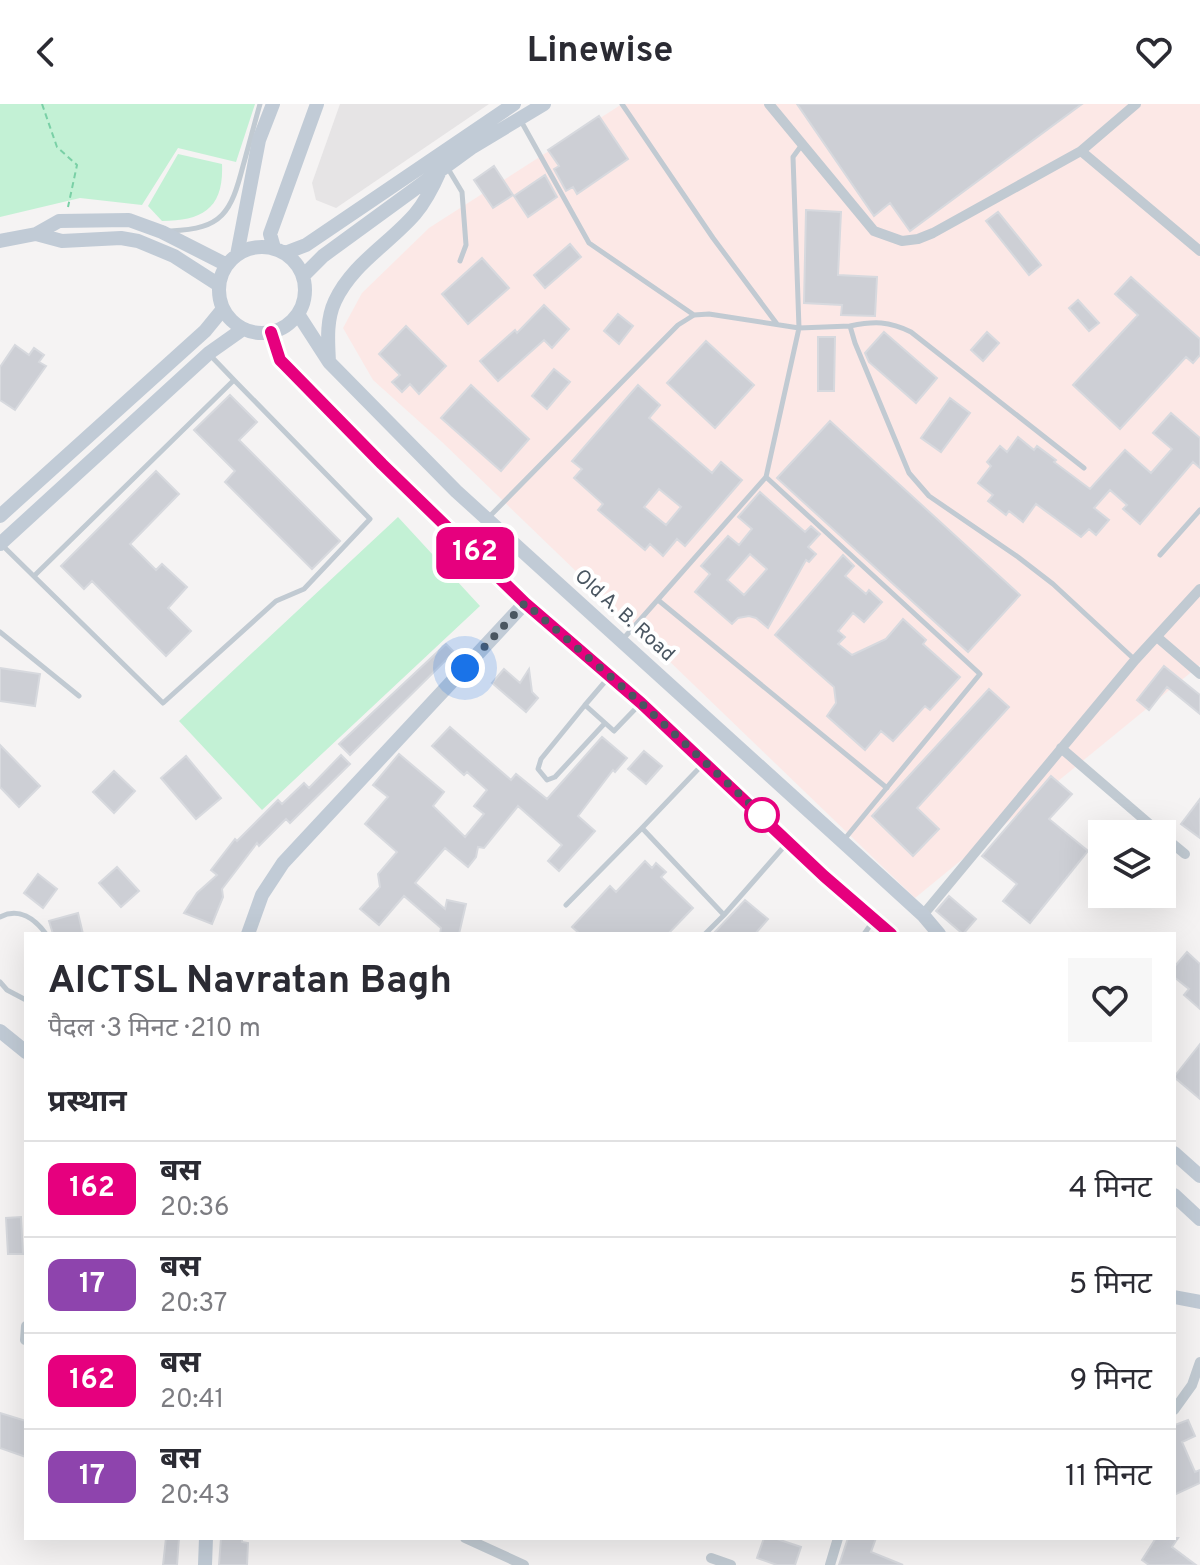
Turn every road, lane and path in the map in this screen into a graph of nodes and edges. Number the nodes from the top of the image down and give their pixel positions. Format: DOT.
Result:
graph roads {
  1 [pos="42,104"];
  2 [pos="260,104"];
  3 [pos="273,104"];
  4 [pos="317,104"];
  5 [pos="514,104"];
  6 [pos="544,104"];
  7 [pos="622,104"];
  8 [pos="769,104"];
  9 [pos="1136,104"];
  10 [pos="520,119"];
  11 [pos="801,146"];
  12 [pos="1081,151"];
  13 [pos="443,168"];
  14 [pos="65,221"];
  15 [pos="162,232"];
  16 [pos="36,234"];
  17 [pos="0,241"];
  18 [pos="1200,250"];
  19 [pos="279,251"];
  20 [pos="232,260"];
  21 [pos="460,261"];
  22 [pos="303,276"];
  23 [pos="219,285"];
  24 [pos="223,309"];
  25 [pos="298,314"];
  26 [pos="694,315"];
  27 [pos="778,325"];
  28 [pos="850,326"];
  29 [pos="799,328"];
  30 [pos="243,329"];
  31 [pos="271,332"];
  32 [pos="209,353"];
  33 [pos="329,362"];
  34 [pos="234,380"];
  35 [pos="1084,468"];
  36 [pos="766,477"];
  37 [pos="1200,510"];
  38 [pos="0,516"];
  39 [pos="488,518"];
  40 [pos="0,544"];
  41 [pos="1160,555"];
  42 [pos="34,576"];
  43 [pos="1200,589"];
  44 [pos="658,600"];
  45 [pos="525,603"];
  46 [pos="0,632"];
  47 [pos="1157,637"];
  48 [pos="621,642"];
  49 [pos="1135,660"];
  50 [pos="1200,674"];
  51 [pos="610,676"];
  52 [pos="79,696"];
  53 [pos="641,703"];
  54 [pos="585,705"];
  55 [pos="605,723"];
  56 [pos="1061,748"];
  57 [pos="705,762"];
  58 [pos="887,788"];
  59 [pos="1144,820"];
  60 [pos="642,828"];
  61 [pos="788,841"];
  62 [pos="843,842"];
  63 [pos="1176,847"];
  64 [pos="1185,854"];
  65 [pos="566,905"];
  66 [pos="724,915"];
  67 [pos="923,915"];
  68 [pos="0,917"];
  69 [pos="874,920"];
  70 [pos="44,932"];
  71 [pos="249,932"];
  72 [pos="707,932"];
  73 [pos="865,932"];
  74 [pos="889,932"];
  75 [pos="937,932"];
  76 [pos="0,982"];
  77 [pos="24,999"];
  78 [pos="0,1031"];
  79 [pos="24,1050"];
  80 [pos="1176,1155"];
  81 [pos="1200,1176"];
  82 [pos="1176,1197"];
  83 [pos="1200,1219"];
  84 [pos="1176,1297"];
  85 [pos="1200,1302"];
  86 [pos="1200,1362"];
  87 [pos="1176,1407"];
  88 [pos="206,1540"];
  89 [pos="469,1540"];
  90 [pos="837,1540"];
  91 [pos="711,1558"];
  92 [pos="205,1565"];
  93 [pos="524,1565"];
  94 [pos="731,1565"];
  95 [pos="830,1565"];
  1 -- 14 [label="path"];
  2 -- 15 [label="lane"];
  3 -- 20 [label="main road"];
  4 -- 19 [label="main road"];
  5 -- 19 [label="main road"];
  6 -- 10 [label="main road"];
  7 -- 27 [label="lane"];
  8 -- 11 [label="street"];
  9 -- 12 [label="street"];
  10 -- 13 [label="main road"];
  10 -- 26 [label="lane"];
  11 -- 12 [label="street"];
  11 -- 29 [label="lane"];
  12 -- 18 [label="street"];
  13 -- 21 [label="lane"];
  13 -- 22 [label="main road"];
  13 -- 33 [label="main road"];
  14 -- 15 [label="main road"];
  14 -- 16 [label="main road"];
  15 -- 20 [label="main road"];
  16 -- 17 [label="main road"];
  16 -- 23 [label="main road"];
  19 -- 20 [label="main road"];
  19 -- 22 [label="main road"];
  20 -- 23 [label="main road"];
  22 -- 25 [label="main road"];
  23 -- 24 [label="main road"];
  24 -- 30 [label="main road"];
  24 -- 38 [label="main road"];
  25 -- 31 [label="main road"];
  25 -- 33 [label="main road, Old A. B. Road"];
  26 -- 27 [label="lane"];
  26 -- 39 [label="lane"];
  27 -- 29 [label="lane"];
  28 -- 29 [label="lane"];
  28 -- 35 [label="lane"];
  28 -- 49 [label="lane"];
  29 -- 36 [label="lane"];
  30 -- 31 [label="main road"];
  30 -- 32 [label="main road"];
  31 -- 45 [label="main road"];
  32 -- 34 [label="lane"];
  32 -- 40 [label="main road"];
  33 -- 39 [label="main road, Old A. B. Road"];
  34 -- 42 [label="lane"];
  34 -- 42 [label="lane"];
  36 -- 44 [label="lane"];
  36 -- 58 [label="lane"];
  37 -- 41 [label="lane"];
  39 -- 48 [label="main road, Old A. B. Road"];
  40 -- 42 [label="lane"];
  43 -- 47 [label="street"];
  44 -- 48 [label="lane"];
  44 -- 58 [label="lane"];
  45 -- 51 [label="main road"];
  45 -- 71 [label="main road"];
  46 -- 52 [label="lane"];
  47 -- 49 [label="street"];
  47 -- 50 [label="street"];
  48 -- 62 [label="main road, Old A. B. Road"];
  49 -- 56 [label="street"];
  51 -- 53 [label="main road"];
  51 -- 54 [label="lane"];
  53 -- 55 [label="lane"];
  53 -- 57 [label="main road"];
  54 -- 55 [label="lane"];
  54 -- 55 [label="lane"];
  56 -- 59 [label="street"];
  56 -- 67 [label="street"];
  57 -- 60 [label="lane"];
  57 -- 61 [label="main road"];
  58 -- 62 [label="lane"];
  60 -- 65 [label="lane"];
  60 -- 66 [label="lane"];
  61 -- 66 [label="lane"];
  61 -- 69 [label="main road"];
  62 -- 67 [label="main road, Old A. B. Road"];
  63 -- 64 [label="street"];
  66 -- 72 [label="lane"];
  67 -- 75 [label="main road, Old A. B. Road"];
  68 -- 70 [label="lane"];
  69 -- 73 [label="lane"];
  69 -- 74 [label="main road"];
  76 -- 77 [label="lane"];
  78 -- 79 [label="main road"];
  80 -- 81 [label="main road"];
  82 -- 83 [label="main road"];
  84 -- 85 [label="main road"];
  86 -- 87 [label="street"];
  88 -- 92 [label="main road"];
  89 -- 93 [label="street"];
  90 -- 95 [label="street"];
  91 -- 94 [label="street"];
}
